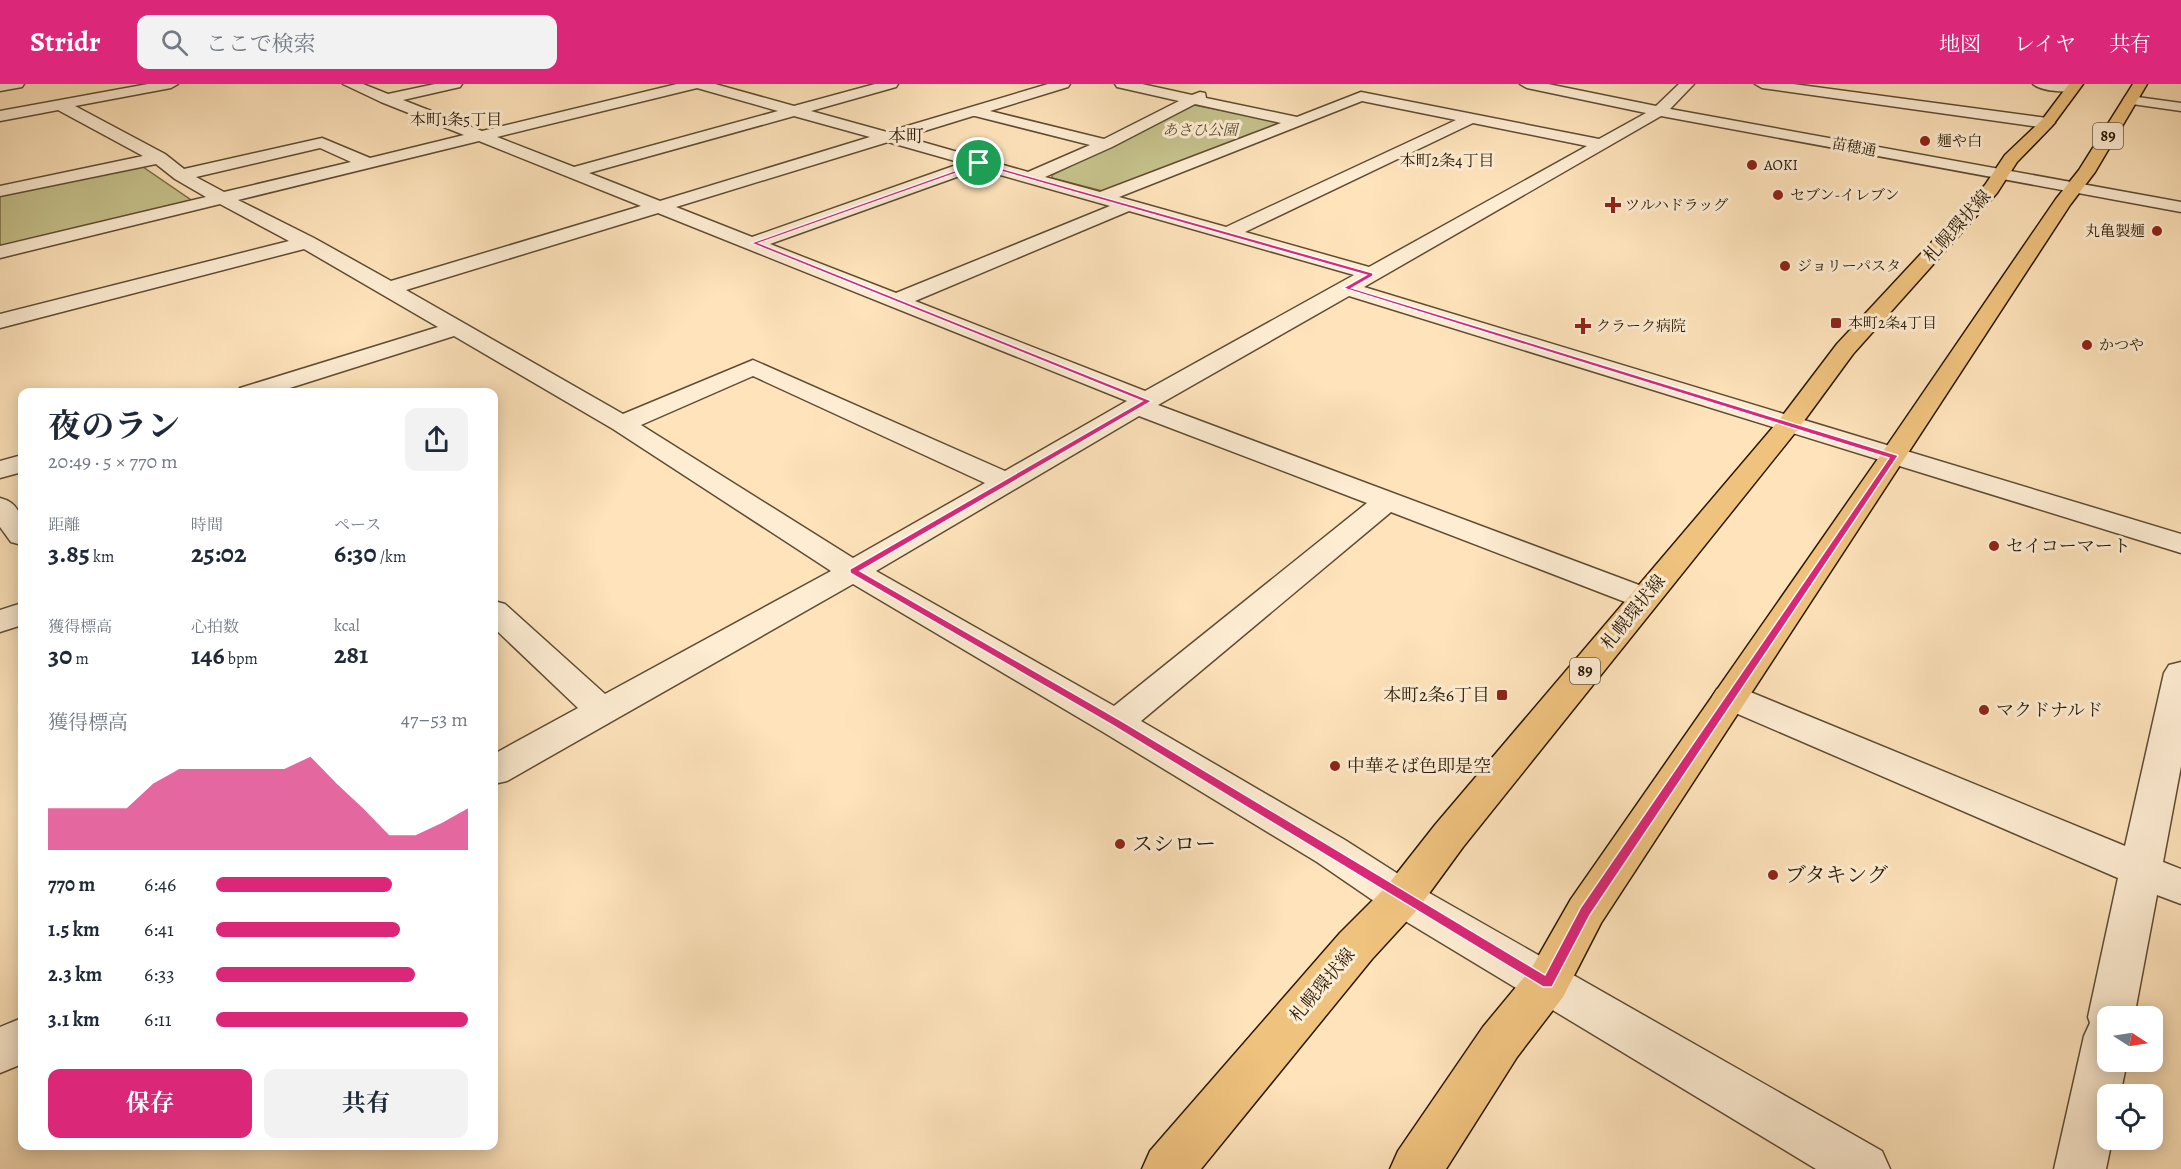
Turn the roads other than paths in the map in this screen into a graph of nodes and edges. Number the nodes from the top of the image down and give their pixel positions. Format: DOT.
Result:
graph roads {
  1 [pos="16,84"];
  2 [pos="136,84"];
  3 [pos="171,84"];
  4 [pos="350,84"];
  5 [pos="455,84"];
  6 [pos="697,84"];
  7 [pos="891,84"];
  8 [pos="1063,84"];
  9 [pos="1122,84"];
  10 [pos="1533,84"];
  11 [pos="1687,84"];
  12 [pos="1762,84"];
  13 [pos="2040,84"];
  14 [pos="2140,84"];
  15 [pos="2075,86"];
  16 [pos="0,87"];
  17 [pos="153,87"];
  18 [pos="1213,89"];
  19 [pos="1907,98"];
  20 [pos="386,99"];
  21 [pos="1194,100"];
  22 [pos="2130,100"];
  23 [pos="61,105"];
  24 [pos="2181,107"];
  25 [pos="796,111"];
  26 [pos="1659,111"];
  27 [pos="975,112"];
  28 [pos="0,116"];
  29 [pos="1474,117"];
  30 [pos="1894,119"];
  31 [pos="1299,122"];
  32 [pos="2047,123"];
  33 [pos="1884,135"];
  34 [pos="481,137"];
  35 [pos="890,138"];
  36 [pos="1106,144"];
  37 [pos="1600,144"];
  38 [pos="1874,151"];
  39 [pos="979,163"];
  40 [pos="370,164"];
  41 [pos="170,166"];
  42 [pos="574,172"];
  43 [pos="2001,173"];
  44 [pos="1030,177"];
  45 [pos="2075,187"];
  46 [pos="0,191"];
  47 [pos="1100,198"];
  48 [pos="223,200"];
  49 [pos="662,206"];
  50 [pos="1128,206"];
  51 [pos="2181,207"];
  52 [pos="1228,233"];
  53 [pos="307,242"];
  54 [pos="754,243"];
  55 [pos="0,252"];
  56 [pos="1371,274"];
  57 [pos="1346,288"];
  58 [pos="388,289"];
  59 [pos="898,300"];
  60 [pos="0,321"];
  61 [pos="454,329"];
  62 [pos="267,388"];
  63 [pos="1143,404"];
  64 [pos="621,424"];
  65 [pos="1789,424"];
  66 [pos="1894,456"];
  67 [pos="18,464"];
  68 [pos="0,470"];
  69 [pos="1005,482"];
  70 [pos="1387,501"];
  71 [pos="0,507"];
  72 [pos="18,531"];
  73 [pos="2181,544"];
  74 [pos="853,571"];
  75 [pos="1644,598"];
  76 [pos="18,615"];
  77 [pos="498,615"];
  78 [pos="0,622"];
  79 [pos="2181,673"];
  80 [pos="1730,697"];
  81 [pos="602,711"];
  82 [pos="1116,723"];
  83 [pos="498,769"];
  84 [pos="2142,871"];
  85 [pos="2181,887"];
  86 [pos="1402,898"];
  87 [pos="1547,983"];
  88 [pos="2113,1006"];
  89 [pos="18,1041"];
  90 [pos="0,1052"];
  91 [pos="2100,1072"];
  92 [pos="1168,1169"];
  93 [pos="1416,1169"];
  94 [pos="1864,1169"];
  95 [pos="2080,1169"];
  1 -- 16 [label="street"];
  2 -- 17 [label="street"];
  3 -- 17 [label="street"];
  4 -- 20 [label="street"];
  5 -- 20 [label="street"];
  6 -- 25 [label="street"];
  6 -- 34 [label="street"];
  7 -- 25 [label="street"];
  8 -- 27 [label="street"];
  9 -- 21 [label="street"];
  10 -- 26 [label="street, 苗穂通"];
  11 -- 26 [label="street"];
  12 -- 19 [label="street"];
  13 -- 15 [label="street"];
  14 -- 22 [label="main road, 89"];
  15 -- 32 [label="main road, 札幌環状線 / 89"];
  17 -- 23 [label="street"];
  18 -- 21 [label="street"];
  19 -- 30 [label="street"];
  19 -- 32 [label="street"];
  20 -- 34 [label="street"];
  21 -- 31 [label="street"];
  21 -- 36 [label="street"];
  22 -- 24 [label="street"];
  22 -- 45 [label="main road, 89"];
  23 -- 28 [label="street"];
  23 -- 41 [label="street"];
  25 -- 35 [label="street"];
  25 -- 42 [label="street"];
  26 -- 37 [label="street"];
  26 -- 38 [label="street, 苗穂通"];
  27 -- 35 [label="street"];
  27 -- 36 [label="street"];
  29 -- 31 [label="street"];
  29 -- 37 [label="street"];
  29 -- 52 [label="street"];
  31 -- 47 [label="street"];
  32 -- 43 [label="main road, 札幌環状線 / 89"];
  33 -- 38 [label="street"];
  34 -- 40 [label="street"];
  34 -- 42 [label="street"];
  35 -- 39 [label="street"];
  35 -- 49 [label="street"];
  36 -- 44 [label="street"];
  37 -- 56 [label="street"];
  38 -- 43 [label="street, 苗穂通"];
  39 -- 44 [label="street"];
  39 -- 54 [label="street"];
  40 -- 41 [label="street"];
  40 -- 48 [label="street"];
  41 -- 46 [label="street"];
  41 -- 48 [label="street"];
  42 -- 49 [label="street"];
  43 -- 45 [label="street, 苗穂通"];
  43 -- 65 [label="main road, 札幌環状線 / 89"];
  44 -- 47 [label="street"];
  45 -- 51 [label="street, 苗穂通"];
  45 -- 66 [label="main road, 89"];
  47 -- 50 [label="street"];
  48 -- 53 [label="street"];
  48 -- 55 [label="street"];
  49 -- 54 [label="street"];
  49 -- 58 [label="street"];
  50 -- 52 [label="street"];
  50 -- 59 [label="street"];
  52 -- 56 [label="street"];
  53 -- 58 [label="street"];
  53 -- 60 [label="street"];
  54 -- 59 [label="street"];
  56 -- 57 [label="street"];
  57 -- 63 [label="street"];
  57 -- 65 [label="street"];
  58 -- 61 [label="street"];
  59 -- 63 [label="street"];
  61 -- 62 [label="street"];
  61 -- 64 [label="street"];
  63 -- 69 [label="street"];
  63 -- 70 [label="street"];
  64 -- 69 [label="street"];
  64 -- 74 [label="street"];
  65 -- 66 [label="street"];
  65 -- 75 [label="main road, 札幌環状線 / 89"];
  66 -- 73 [label="street"];
  66 -- 80 [label="main road, 89"];
  67 -- 68 [label="street"];
  69 -- 74 [label="street"];
  70 -- 75 [label="street"];
  70 -- 82 [label="street"];
  71 -- 72 [label="street"];
  74 -- 81 [label="street"];
  74 -- 82 [label="street"];
  75 -- 86 [label="main road, 札幌環状線 / 89"];
  76 -- 78 [label="street"];
  77 -- 81 [label="street"];
  79 -- 84 [label="street"];
  80 -- 84 [label="street"];
  80 -- 87 [label="main road, 89"];
  81 -- 83 [label="street"];
  82 -- 86 [label="street"];
  84 -- 85 [label="street"];
  84 -- 88 [label="street"];
  86 -- 87 [label="street"];
  86 -- 92 [label="main road, 札幌環状線 / 89"];
  87 -- 93 [label="main road, 89"];
  87 -- 94 [label="street"];
  89 -- 90 [label="street"];
  91 -- 95 [label="street"];
}
